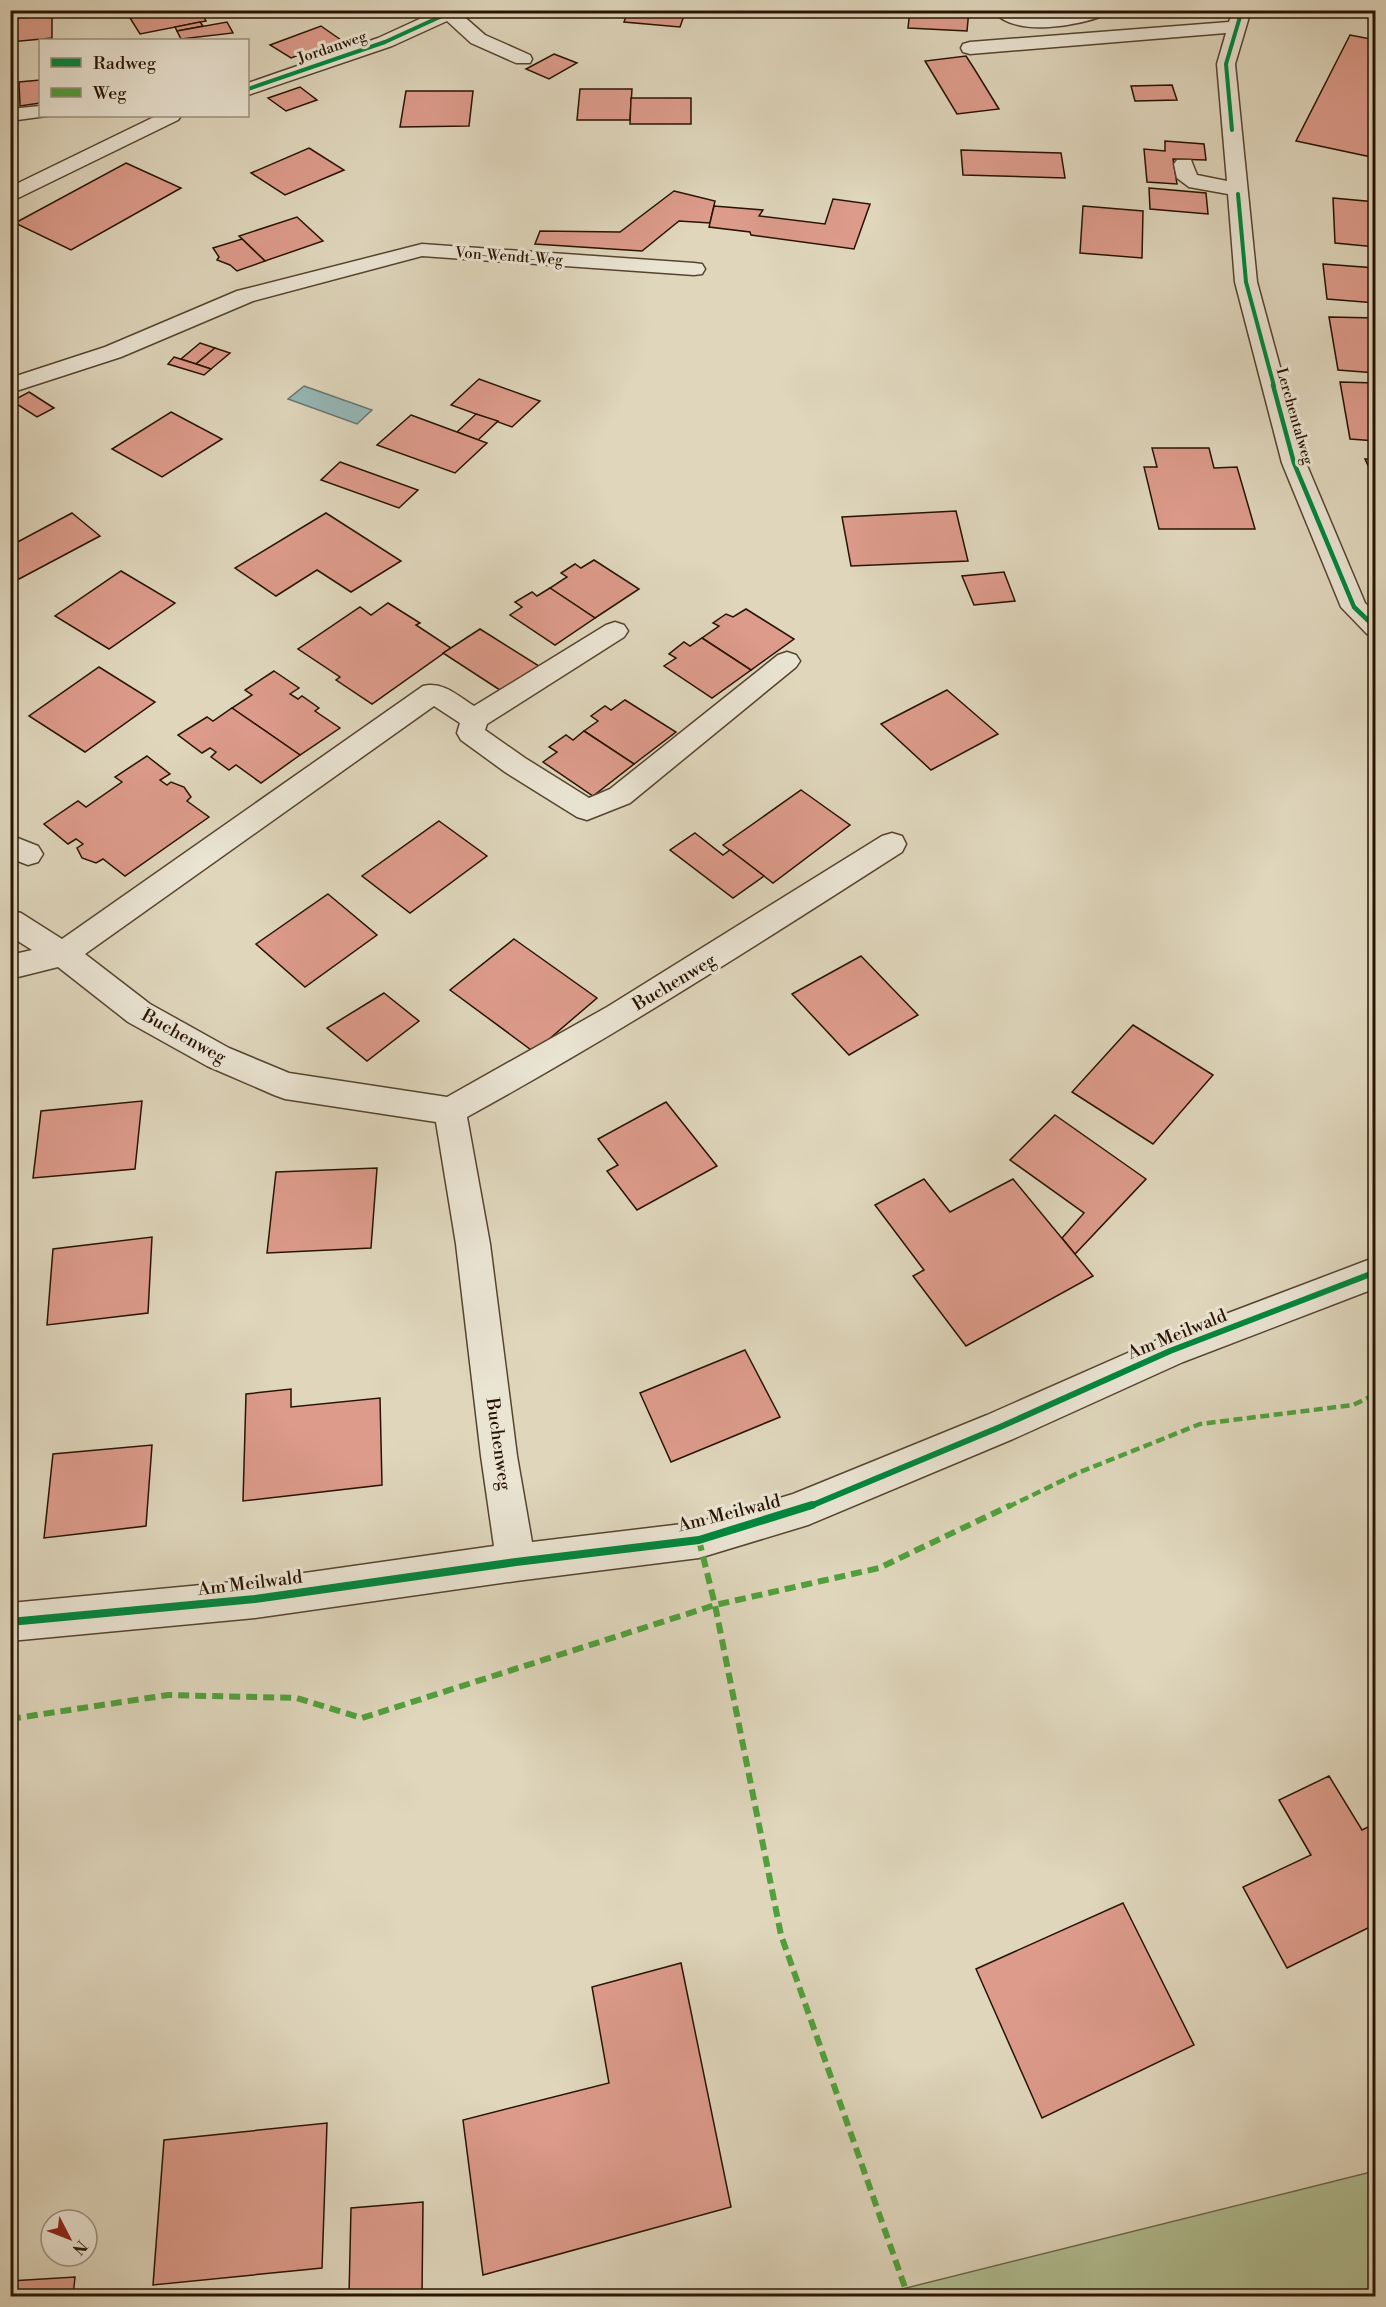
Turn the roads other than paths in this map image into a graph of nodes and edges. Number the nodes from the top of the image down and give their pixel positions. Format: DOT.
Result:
graph roads {
  1 [pos="1001,10"];
  2 [pos="1102,10"];
  3 [pos="452,12"];
  4 [pos="1240,19"];
  5 [pos="970,48"];
  6 [pos="523,59"];
  7 [pos="249,89"];
  8 [pos="39,112"];
  9 [pos="10,116"];
  10 [pos="169,117"];
  11 [pos="1184,165"];
  12 [pos="1238,191"];
  13 [pos="10,196"];
  14 [pos="694,269"];
  15 [pos="10,386"];
  16 [pos="1376,628"];
  17 [pos="615,632"];
  18 [pos="787,661"];
  19 [pos="474,719"];
  20 [pos="892,844"];
  21 [pos="10,921"];
  22 [pos="63,954"];
  23 [pos="10,967"];
  24 [pos="450,1111"];
  25 [pos="1376,1272"];
  26 [pos="516,1562"];
  27 [pos="10,1622"];
  1 -- 2 [label="street"];
  3 -- 6 [label="street"];
  3 -- 7 [label="street, Jordanweg"];
  4 -- 5 [label="street"];
  4 -- 12 [label="street, Lerchentalweg"];
  8 -- 9 [label="street"];
  10 -- 13 [label="street"];
  11 -- 12 [label="street"];
  12 -- 16 [label="street, Lerchentalweg"];
  14 -- 15 [label="street, Von-Wendt-Weg"];
  17 -- 19 [label="street"];
  18 -- 19 [label="street"];
  19 -- 22 [label="street"];
  20 -- 24 [label="street, Buchenweg"];
  21 -- 22 [label="street, Buchenweg"];
  22 -- 23 [label="street"];
  22 -- 24 [label="street, Buchenweg"];
  24 -- 26 [label="street, Buchenweg"];
  25 -- 26 [label="street, Am Meilwald"];
  26 -- 27 [label="street, Am Meilwald"];
}
